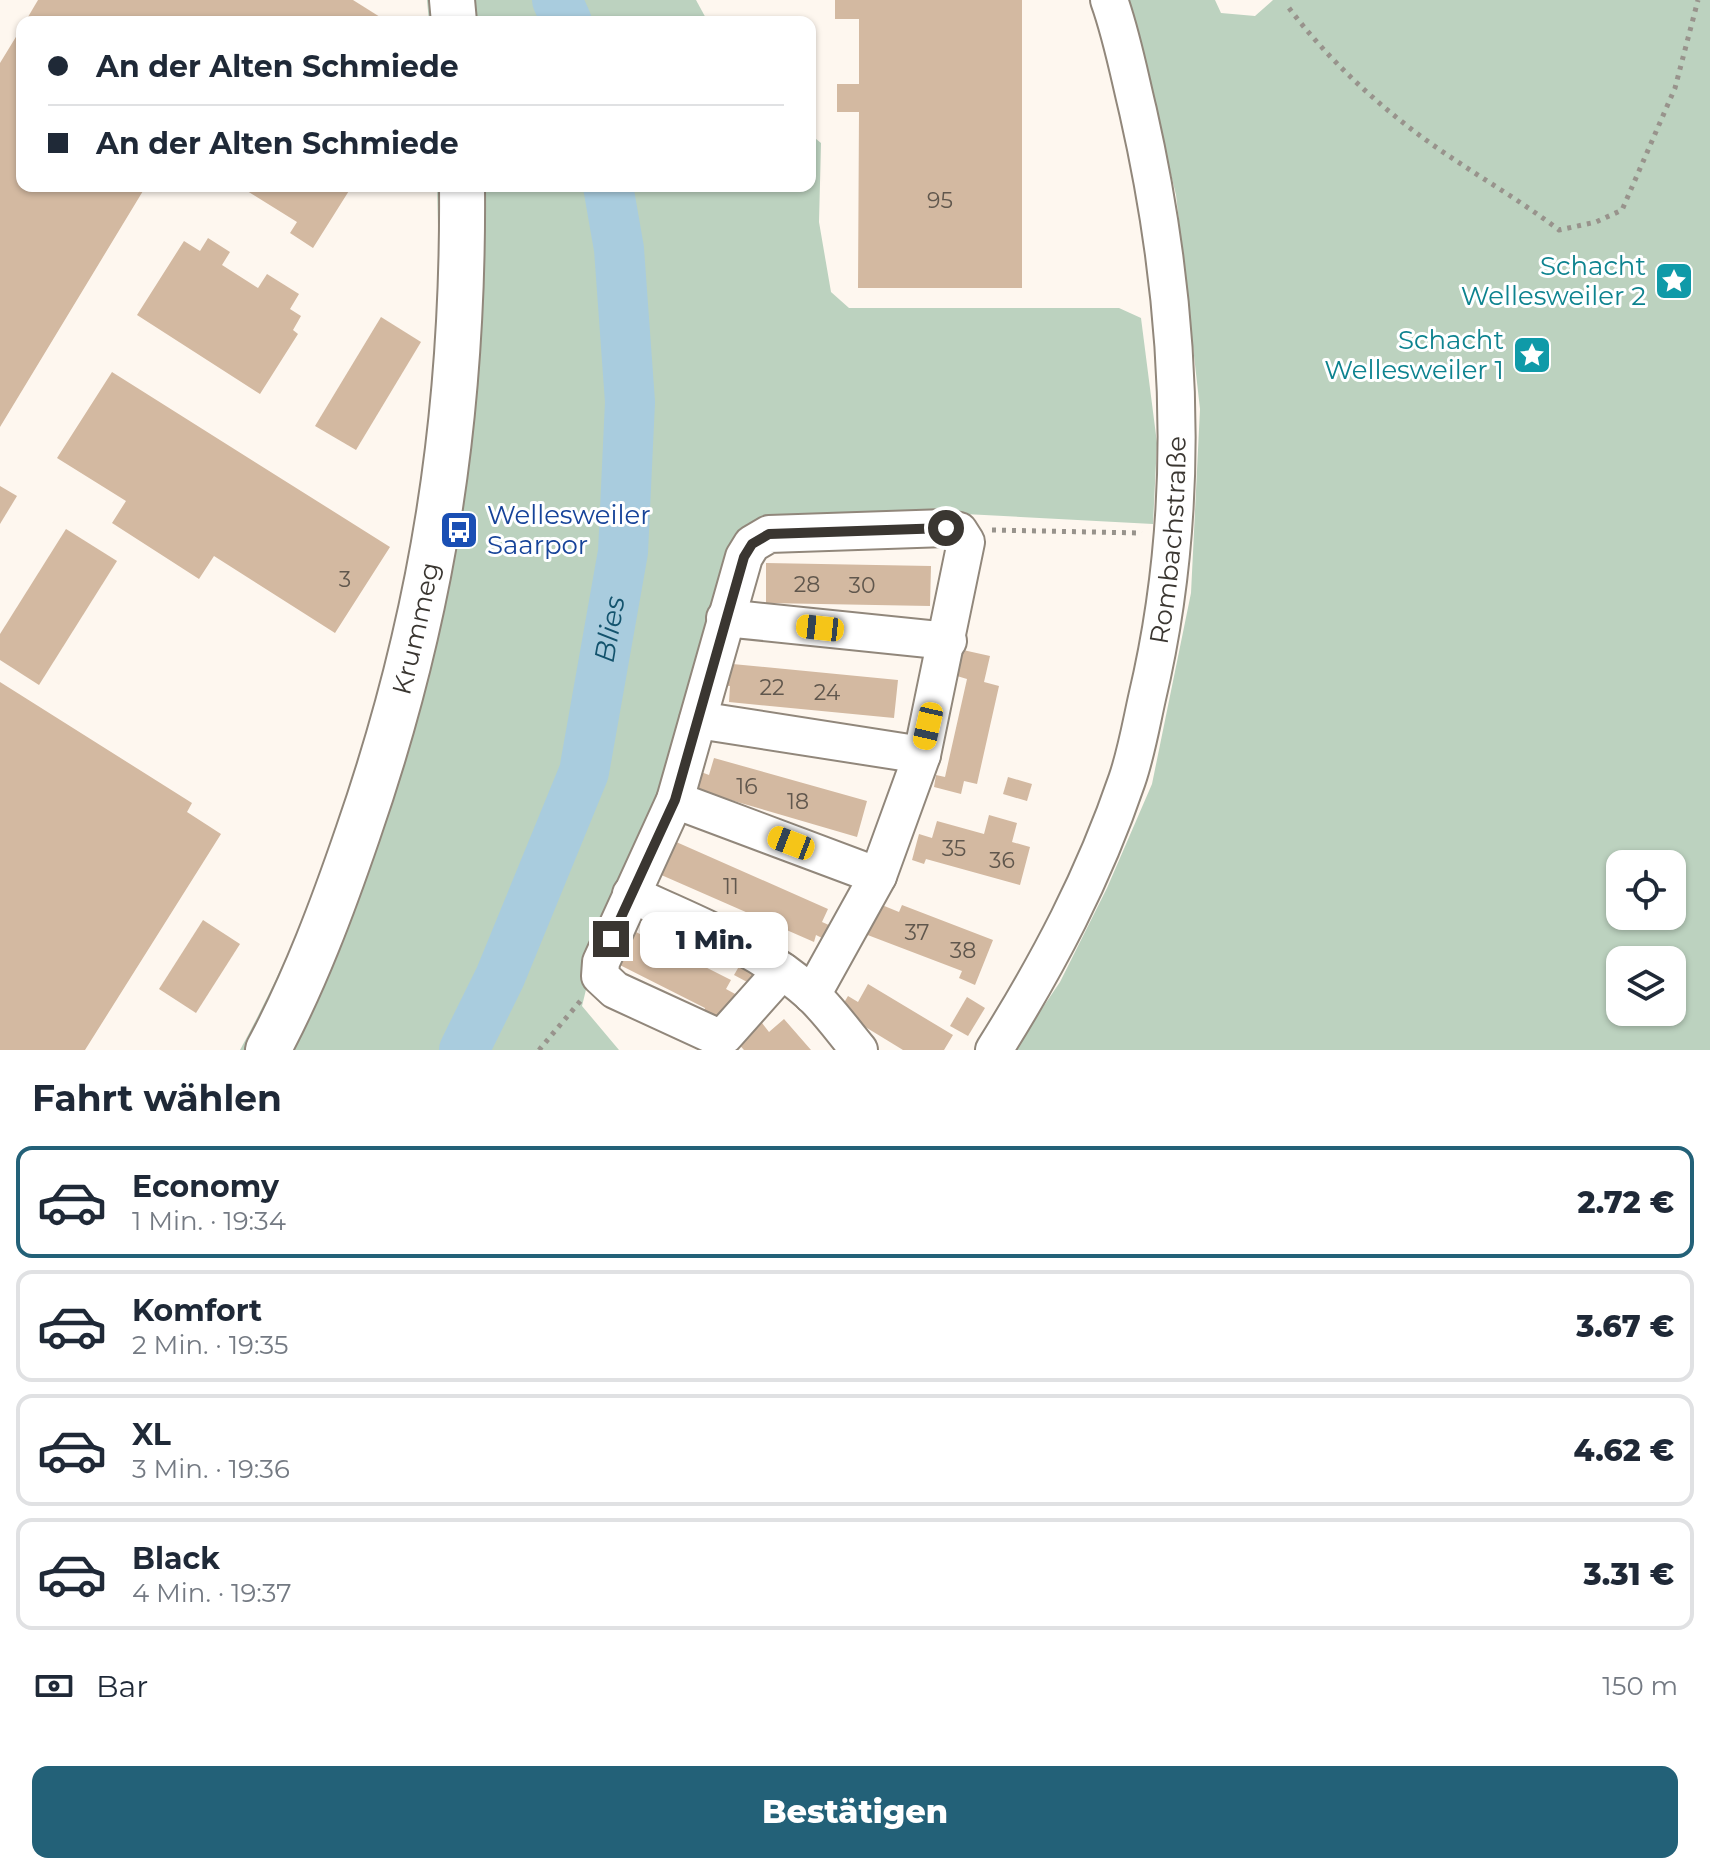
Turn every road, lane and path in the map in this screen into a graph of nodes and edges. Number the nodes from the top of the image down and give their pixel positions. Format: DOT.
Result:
graph roads {
  1 [pos="1109,0"];
  2 [pos="1698,0"];
  3 [pos="1289,8"];
  4 [pos="462,192"];
  5 [pos="959,531"];
  6 [pos="1175,535"];
  7 [pos="725,618"];
  8 [pos="948,641"];
  9 [pos="698,720"];
  10 [pos="922,755"];
  11 [pos="675,800"];
  12 [pos="878,876"];
  13 [pos="631,894"];
  14 [pos="782,971"];
  15 [pos="600,976"];
  16 [pos="812,995"];
  17 [pos="268,1050"];
  18 [pos="539,1050"];
  19 [pos="859,1050"];
  20 [pos="994,1050"];
  1 -- 6 [label="street, Rombachstraße"];
  2 -- 3 [label="path"];
  4 -- 17 [label="main road, Krummeg"];
  5 -- 6 [label="path"];
  5 -- 7 [label="street"];
  5 -- 8 [label="street"];
  6 -- 20 [label="street, Rombachstraße"];
  7 -- 8 [label="street"];
  7 -- 9 [label="street"];
  8 -- 10 [label="street"];
  9 -- 10 [label="street"];
  9 -- 11 [label="street"];
  10 -- 12 [label="street"];
  11 -- 12 [label="street"];
  11 -- 13 [label="street"];
  12 -- 16 [label="street"];
  13 -- 14 [label="street"];
  13 -- 15 [label="street"];
  14 -- 15 [label="street"];
  14 -- 16 [label="street"];
  15 -- 18 [label="path"];
  16 -- 19 [label="street"];
}
